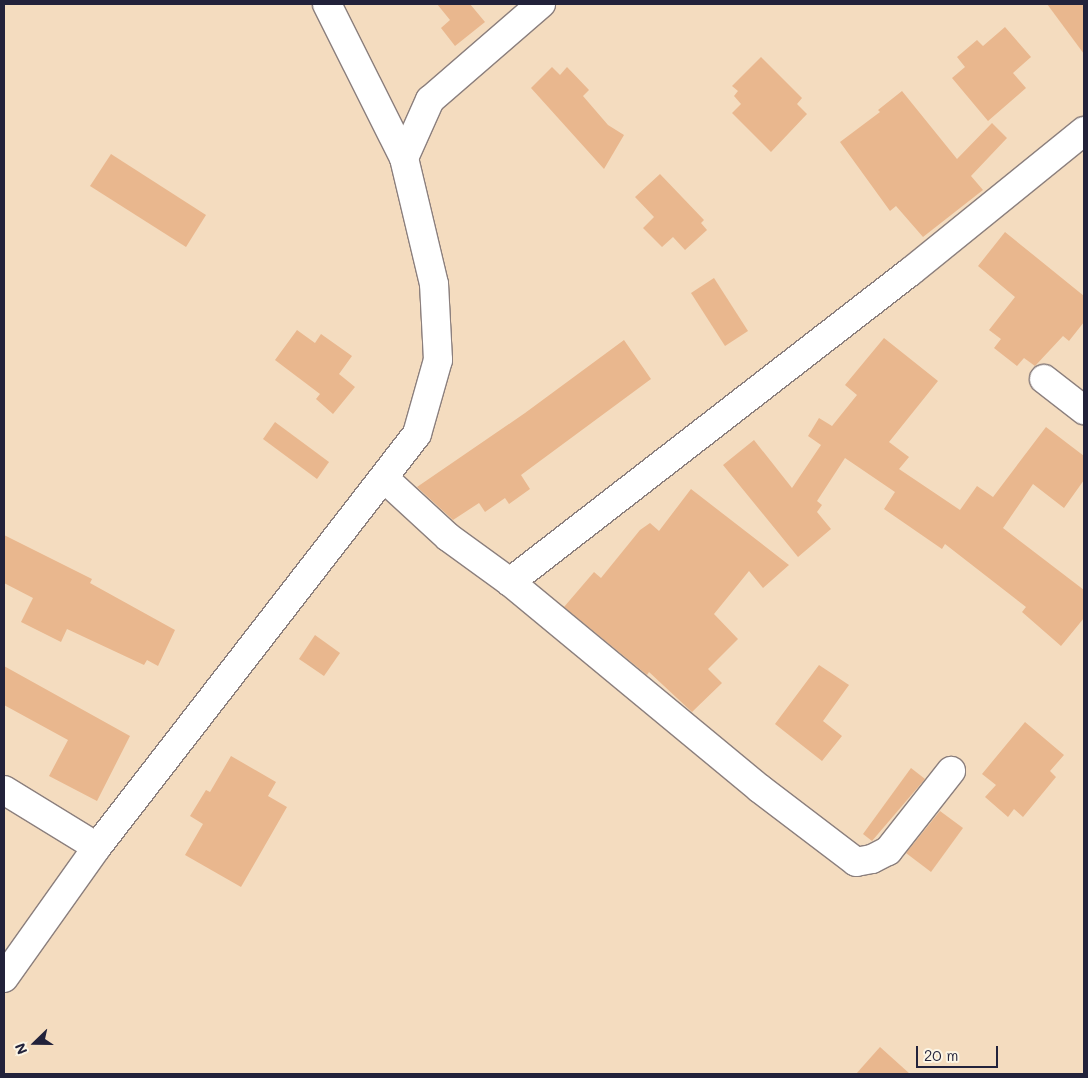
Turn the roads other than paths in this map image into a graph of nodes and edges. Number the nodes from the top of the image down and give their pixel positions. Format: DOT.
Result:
graph roads {
  1 [pos="327,4"];
  2 [pos="541,4"];
  3 [pos="1084,130"];
  4 [pos="404,158"];
  5 [pos="1044,379"];
  6 [pos="1084,410"];
  7 [pos="385,479"];
  8 [pos="510,582"];
  9 [pos="951,771"];
  10 [pos="4,790"];
  11 [pos="97,847"];
  12 [pos="4,978"];
  1 -- 4 [label="street"];
  2 -- 4 [label="street"];
  3 -- 8 [label="street"];
  4 -- 7 [label="street"];
  5 -- 6 [label="street"];
  7 -- 8 [label="street"];
  7 -- 11 [label="street"];
  8 -- 9 [label="street"];
  10 -- 11 [label="street"];
  11 -- 12 [label="street"];
}
